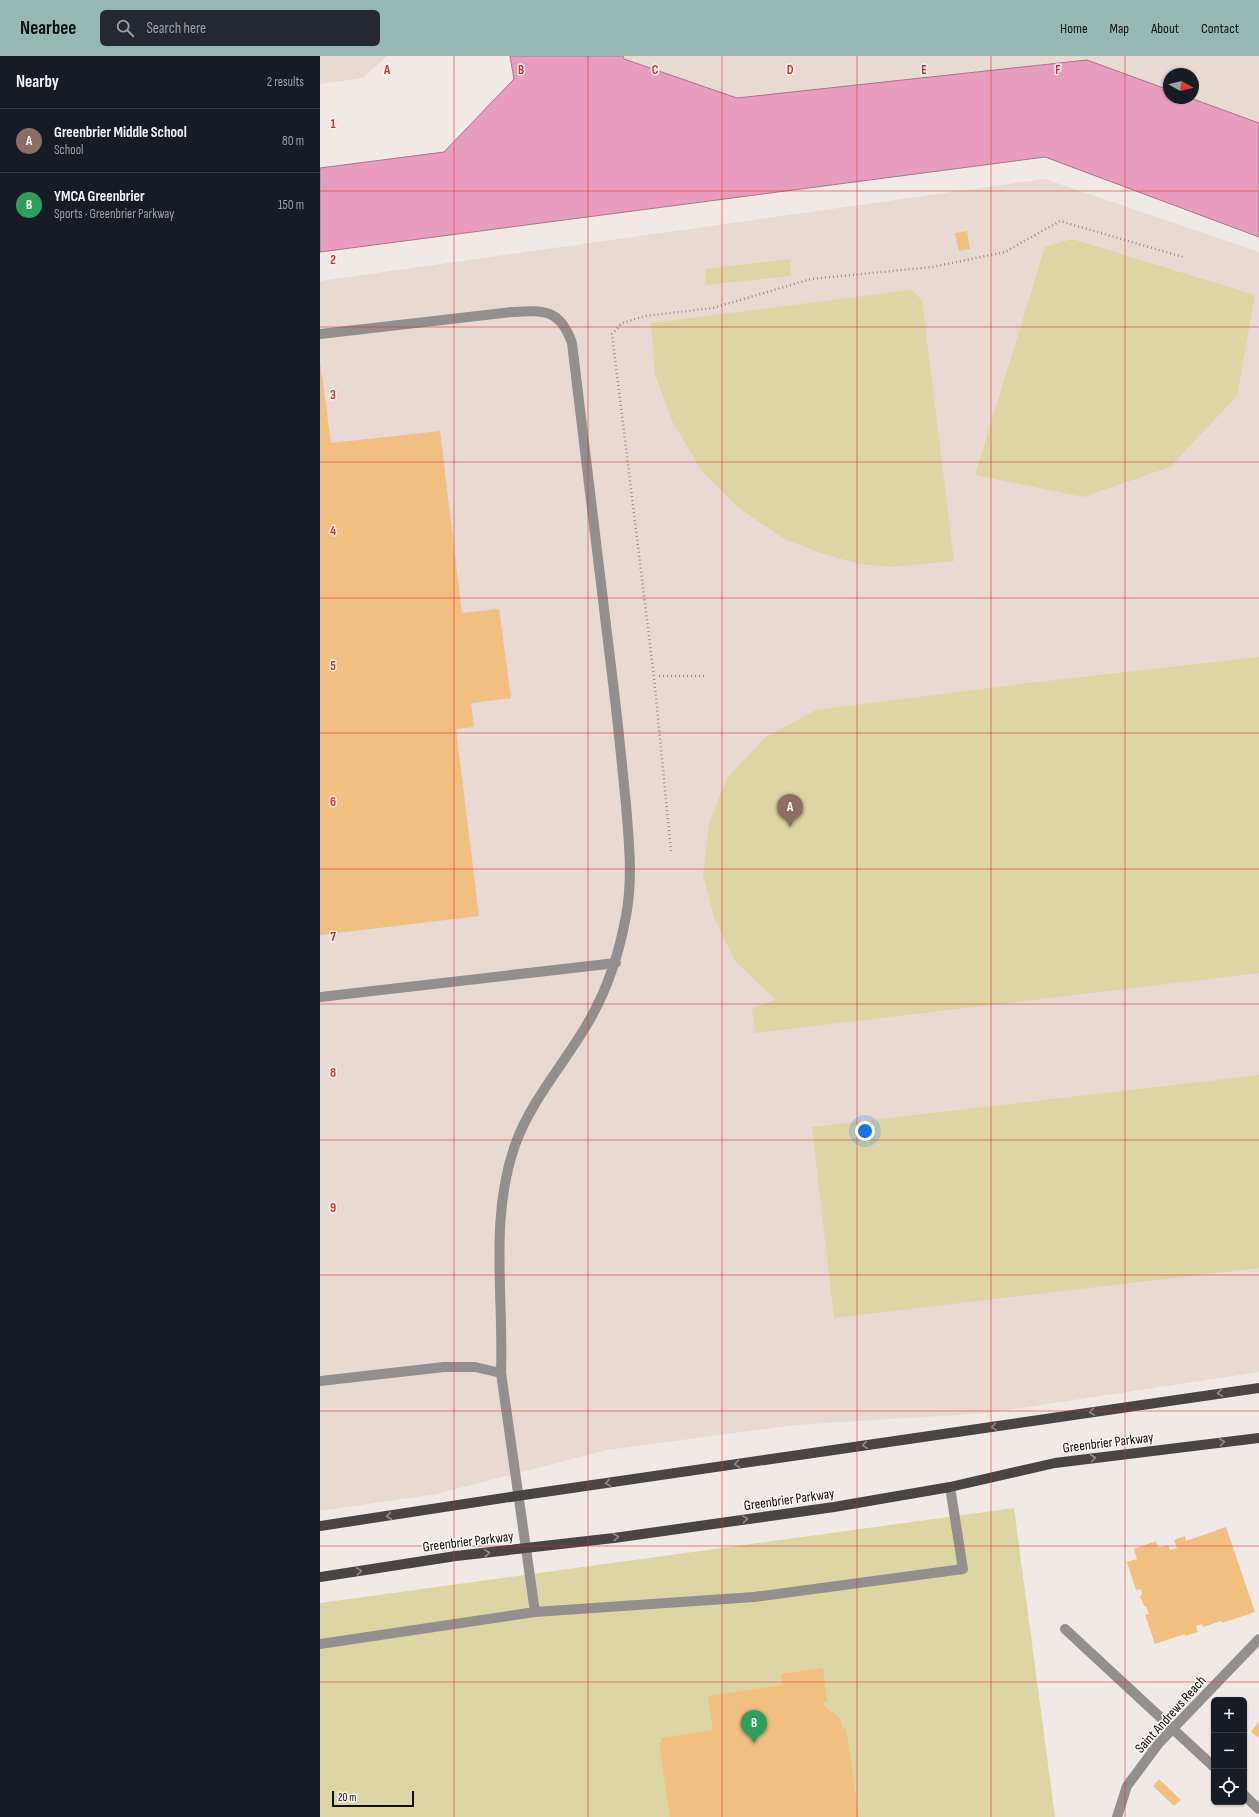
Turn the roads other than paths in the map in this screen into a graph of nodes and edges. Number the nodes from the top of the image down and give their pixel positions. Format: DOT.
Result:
graph roads {
  1 [pos="320,334"];
  2 [pos="616,962"];
  3 [pos="320,997"];
  4 [pos="501,1373"];
  5 [pos="320,1380"];
  6 [pos="1259,1388"];
  7 [pos="1259,1438"];
  8 [pos="950,1488"];
  9 [pos="517,1496"];
  10 [pos="320,1526"];
  11 [pos="525,1548"];
  12 [pos="320,1577"];
  13 [pos="534,1612"];
  14 [pos="1065,1629"];
  15 [pos="1259,1639"];
  16 [pos="320,1644"];
  17 [pos="1172,1729"];
  18 [pos="1211,1764"];
  19 [pos="1247,1798"];
  20 [pos="1259,1809"];
  21 [pos="1117,1817"];
  1 -- 2 [label="street"];
  2 -- 3 [label="street"];
  2 -- 4 [label="street"];
  4 -- 5 [label="street"];
  4 -- 9 [label="street"];
  6 -- 9 [label="main road, one-way"];
  8 -- 7 [label="main road, Greenbrier Parkway, one-way"];
  11 -- 8 [label="main road, Greenbrier Parkway, one-way"];
  8 -- 13 [label="street"];
  9 -- 10 [label="main road, one-way"];
  9 -- 11 [label="street"];
  12 -- 11 [label="main road, Greenbrier Parkway, one-way"];
  11 -- 13 [label="street"];
  13 -- 16 [label="street"];
  14 -- 17 [label="street"];
  15 -- 17 [label="street, Saint Andrews Reach"];
  17 -- 18 [label="street"];
  17 -- 21 [label="street, Saint Andrews Reach"];
  19 -- 20 [label="street"];
}
